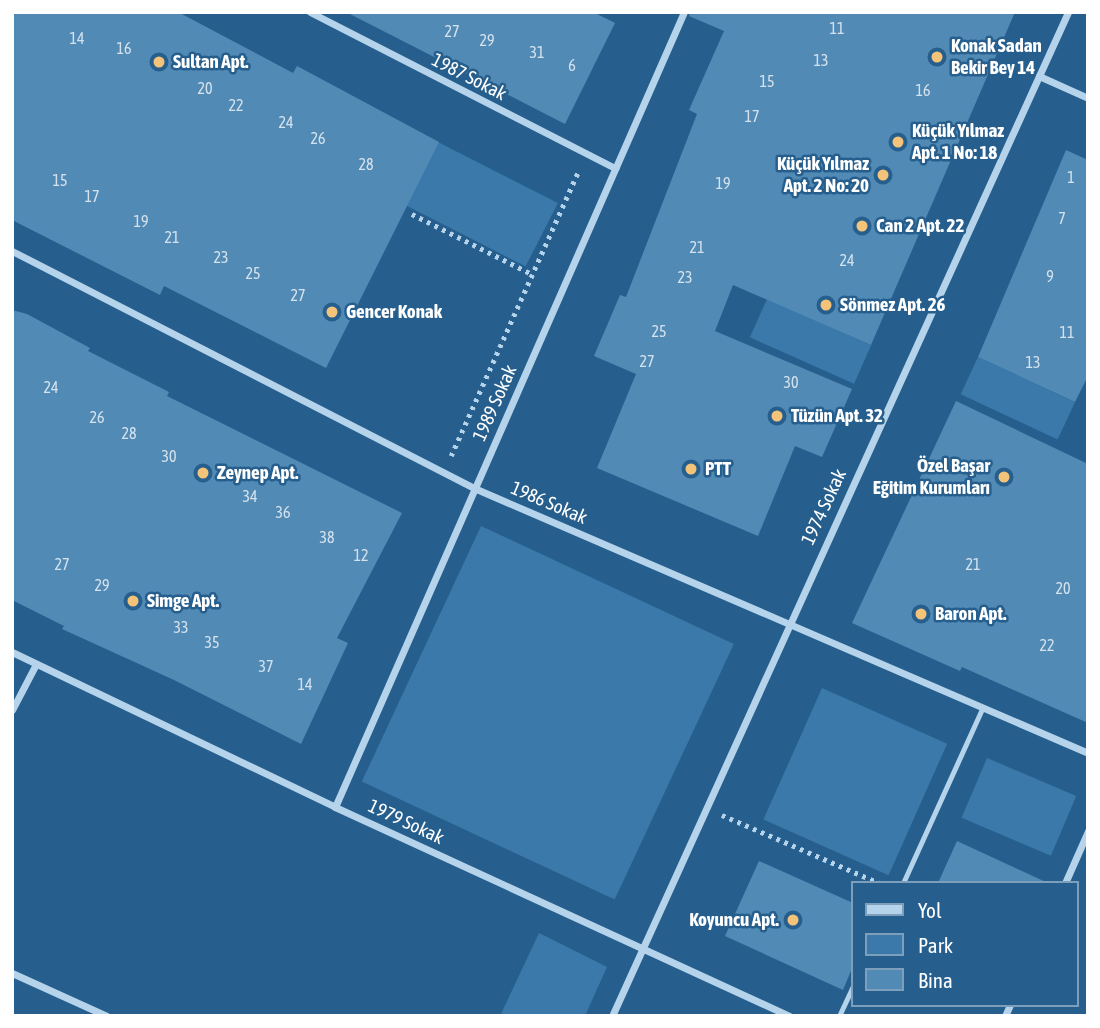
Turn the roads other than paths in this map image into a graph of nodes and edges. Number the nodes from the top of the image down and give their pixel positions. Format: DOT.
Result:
graph roads {
  1 [pos="310,12"];
  2 [pos="684,12"];
  3 [pos="1068,12"];
  4 [pos="1039,76"];
  5 [pos="1088,98"];
  6 [pos="615,168"];
  7 [pos="12,251"];
  8 [pos="474,488"];
  9 [pos="788,623"];
  10 [pos="12,652"];
  11 [pos="36,664"];
  12 [pos="983,707"];
  13 [pos="12,710"];
  14 [pos="1088,753"];
  15 [pos="335,807"];
  16 [pos="1088,831"];
  17 [pos="904,881"];
  18 [pos="1066,881"];
  19 [pos="642,949"];
  20 [pos="12,973"];
  21 [pos="852,988"];
  22 [pos="107,1016"];
  23 [pos="612,1016"];
  24 [pos="789,1016"];
  25 [pos="839,1016"];
  1 -- 6 [label="street, 1987 Sokak"];
  2 -- 6 [label="street, 1989 Sokak"];
  3 -- 4 [label="street, 1974 Sokak"];
  4 -- 5 [label="street"];
  4 -- 9 [label="street, 1974 Sokak"];
  6 -- 8 [label="street, 1989 Sokak"];
  7 -- 8 [label="street, 1986 Sokak"];
  8 -- 9 [label="street, 1986 Sokak"];
  8 -- 15 [label="street, 1989 Sokak"];
  9 -- 12 [label="street, 1986 Sokak"];
  9 -- 19 [label="street, 1974 Sokak"];
  10 -- 11 [label="street, 1979 Sokak"];
  11 -- 13 [label="street"];
  11 -- 15 [label="street, 1979 Sokak"];
  12 -- 14 [label="street, 1986 Sokak"];
  12 -- 17 [label="lane"];
  15 -- 19 [label="street, 1979 Sokak"];
  16 -- 18 [label="street"];
  19 -- 23 [label="street, 1974 Sokak"];
  19 -- 24 [label="street, 1979 Sokak"];
  20 -- 22 [label="street"];
  21 -- 25 [label="lane"];
}
